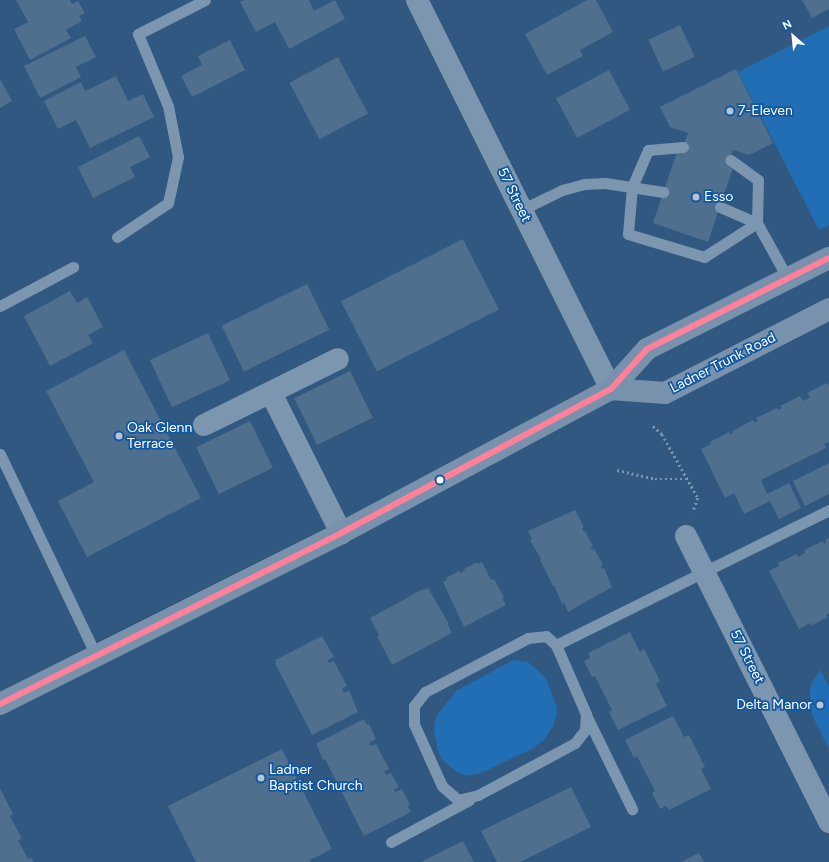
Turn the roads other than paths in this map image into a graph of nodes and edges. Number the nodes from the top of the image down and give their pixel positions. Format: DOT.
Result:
graph roads {
  1 [pos="205,0"];
  2 [pos="417,0"];
  3 [pos="683,147"];
  4 [pos="730,160"];
  5 [pos="632,187"];
  6 [pos="663,192"];
  7 [pos="720,206"];
  8 [pos="521,210"];
  9 [pos="757,223"];
  10 [pos="117,237"];
  11 [pos="829,258"];
  12 [pos="73,267"];
  13 [pos="788,278"];
  14 [pos="0,306"];
  15 [pos="829,309"];
  16 [pos="338,359"];
  17 [pos="611,389"];
  18 [pos="271,392"];
  19 [pos="204,425"];
  20 [pos="0,454"];
  21 [pos="829,510"];
  22 [pos="341,533"];
  23 [pos="686,536"];
  24 [pos="704,573"];
  25 [pos="556,645"];
  26 [pos="96,655"];
  27 [pos="0,704"];
  28 [pos="586,714"];
  29 [pos="478,795"];
  30 [pos="632,809"];
  31 [pos="829,822"];
  32 [pos="391,842"];
  1 -- 10 [label="lane"];
  2 -- 8 [label="street, 57 Street"];
  3 -- 5 [label="lane"];
  4 -- 9 [label="lane"];
  5 -- 6 [label="lane"];
  5 -- 8 [label="lane"];
  5 -- 9 [label="lane"];
  7 -- 9 [label="lane"];
  8 -- 17 [label="street, 57 Street"];
  9 -- 13 [label="lane"];
  11 -- 13 [label="main road"];
  12 -- 14 [label="lane"];
  13 -- 17 [label="main road"];
  15 -- 17 [label="main road, Ladner Trunk Road"];
  16 -- 18 [label="street"];
  17 -- 22 [label="main road"];
  18 -- 19 [label="street"];
  18 -- 22 [label="street"];
  20 -- 26 [label="lane"];
  21 -- 24 [label="lane"];
  22 -- 26 [label="main road"];
  23 -- 24 [label="street, 57 Street"];
  24 -- 25 [label="lane"];
  24 -- 31 [label="street, 57 Street"];
  25 -- 28 [label="lane"];
  25 -- 29 [label="lane"];
  26 -- 27 [label="main road"];
  28 -- 29 [label="lane"];
  28 -- 30 [label="lane"];
  29 -- 32 [label="lane"];
}
